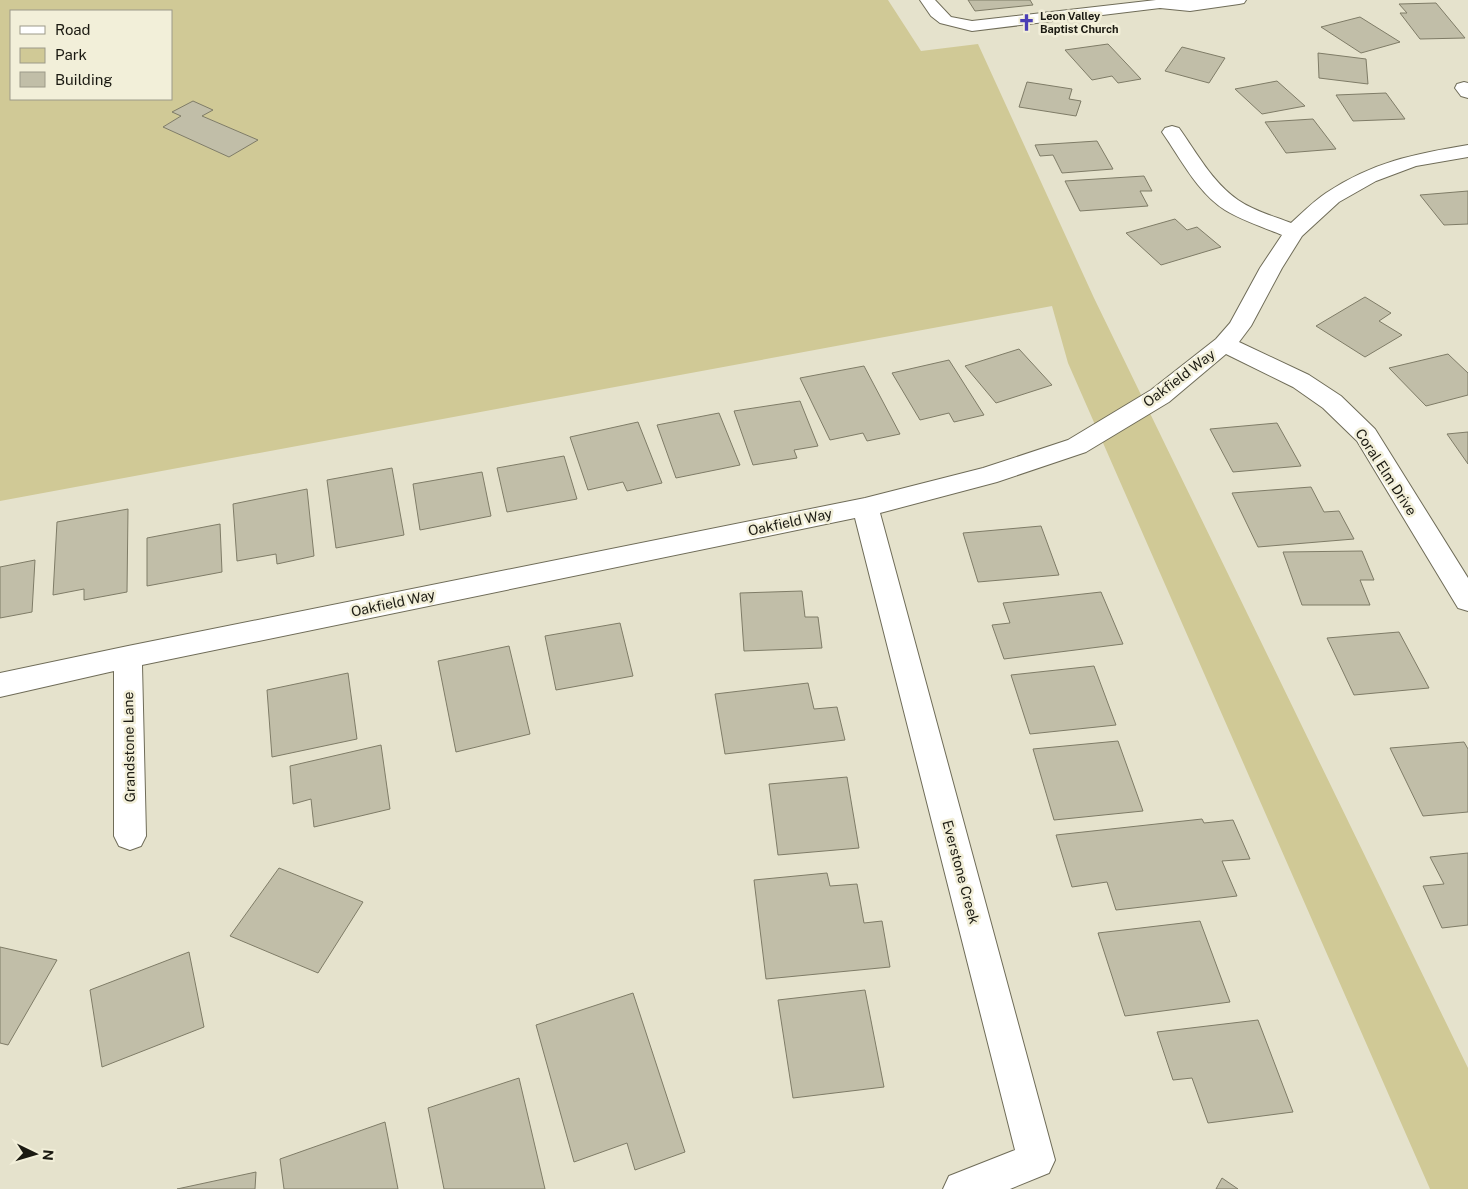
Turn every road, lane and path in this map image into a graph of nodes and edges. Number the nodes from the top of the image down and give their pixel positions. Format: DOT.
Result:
graph roads {
  1 [pos="927,0"];
  2 [pos="1239,0"];
  3 [pos="1172,132"];
  4 [pos="1468,151"];
  5 [pos="1294,232"];
  6 [pos="1224,344"];
  7 [pos="865,507"];
  8 [pos="1468,601"];
  9 [pos="128,657"];
  10 [pos="0,685"];
  11 [pos="130,836"];
  12 [pos="962,1189"];
  1 -- 2 [label="lane"];
  3 -- 5 [label="street"];
  4 -- 5 [label="street, Oakfield Way"];
  5 -- 6 [label="street, Oakfield Way"];
  6 -- 7 [label="street, Oakfield Way"];
  6 -- 8 [label="street, Coral Elm Drive"];
  7 -- 9 [label="street, Oakfield Way"];
  7 -- 12 [label="street, Everstone Creek"];
  9 -- 10 [label="street, Oakfield Way"];
  9 -- 11 [label="street, Grandstone Lane"];
}
